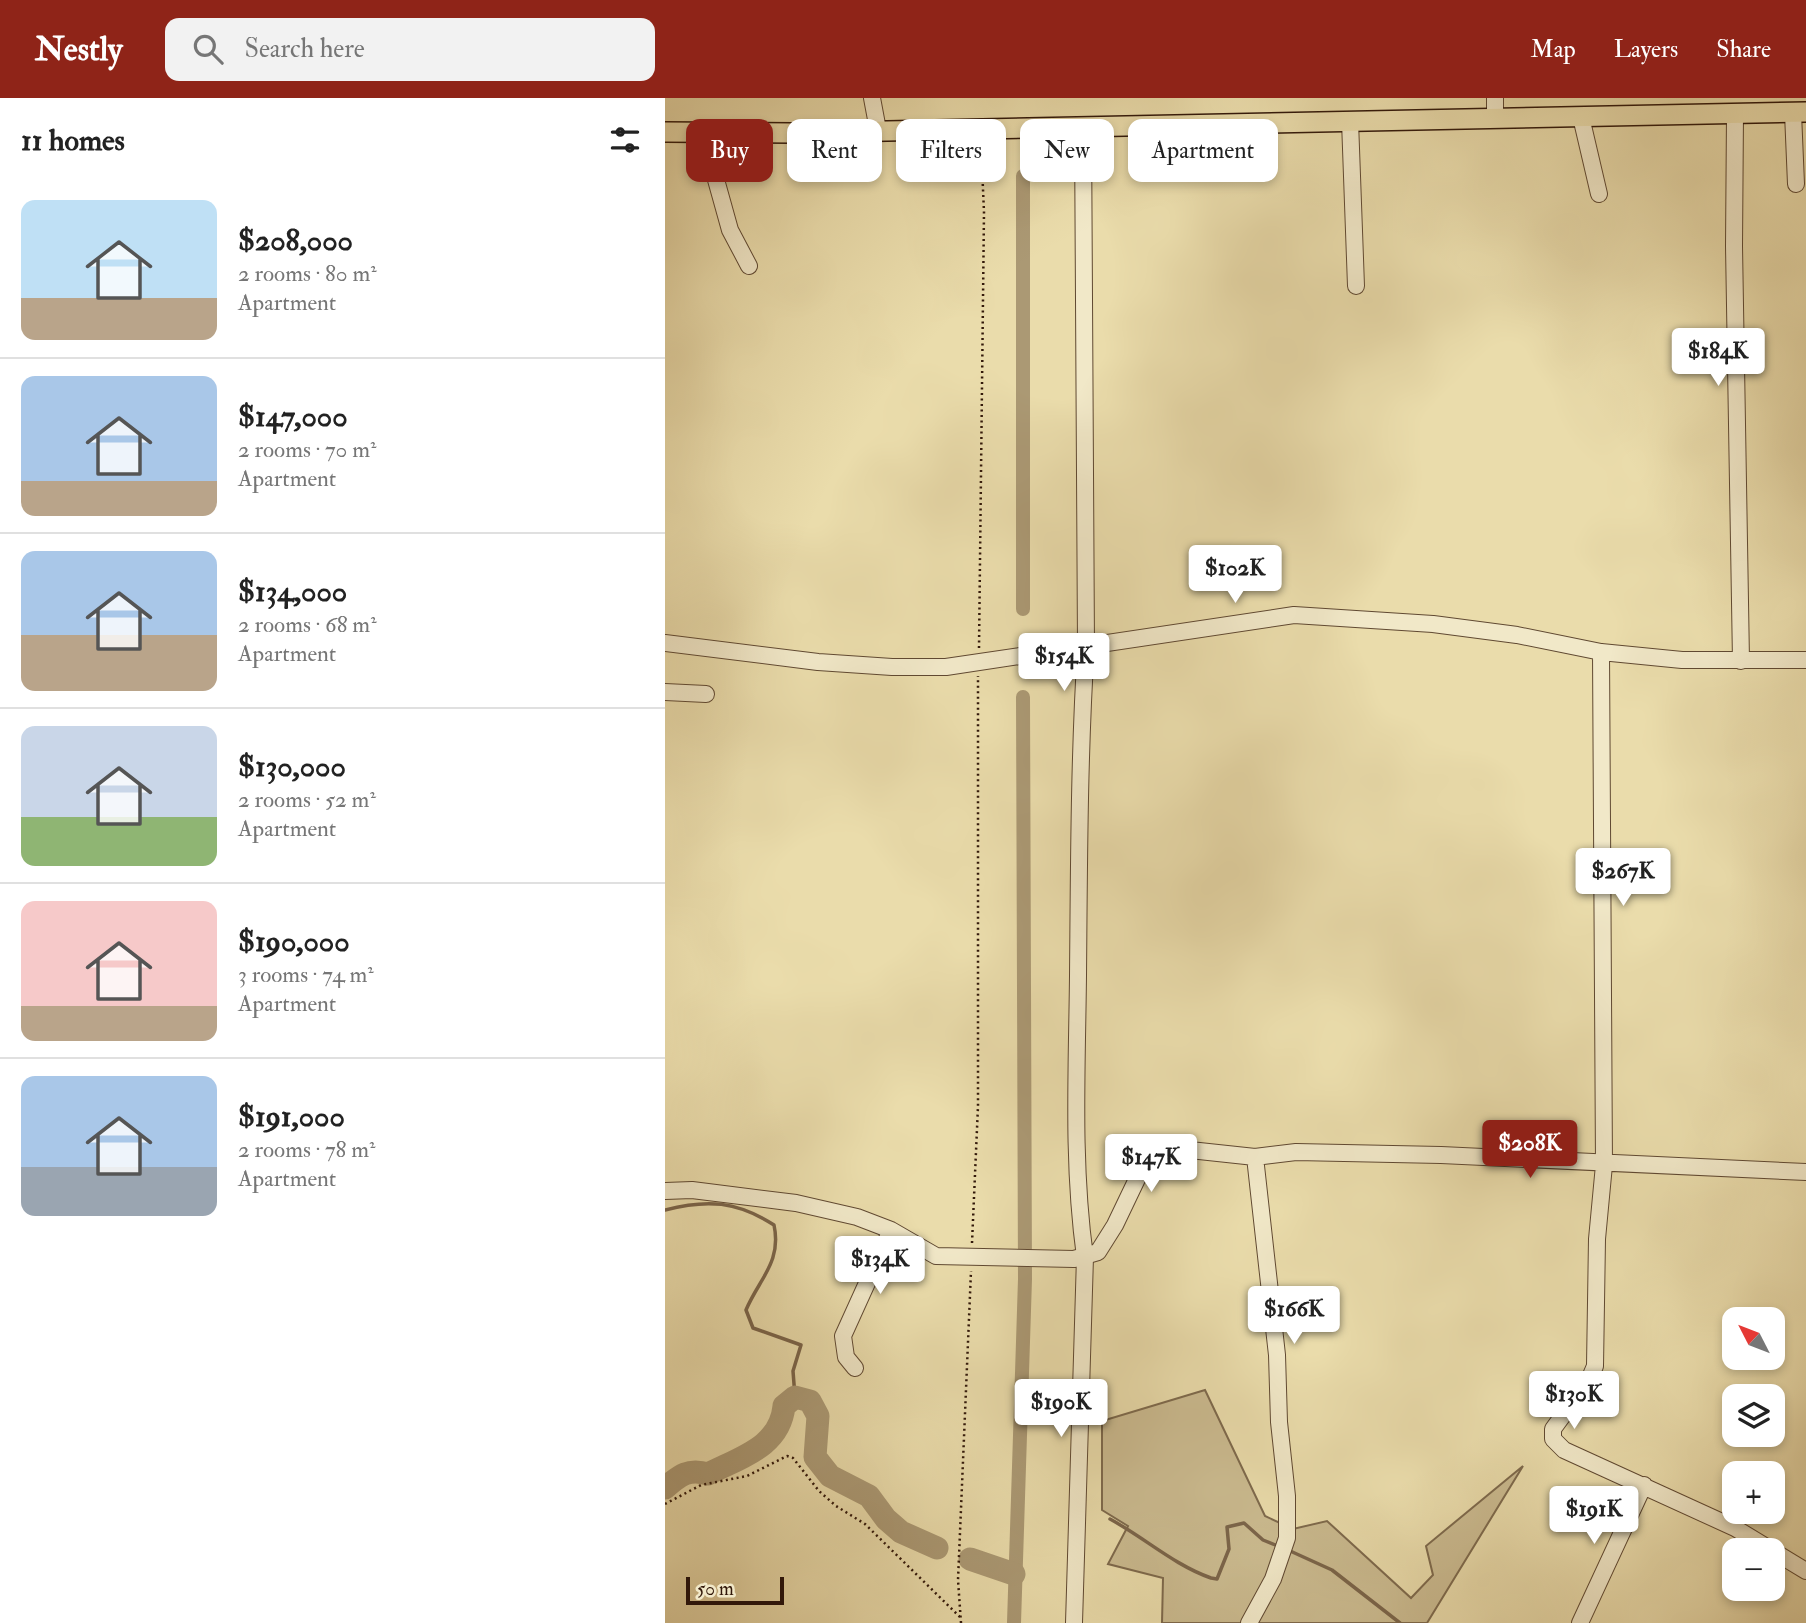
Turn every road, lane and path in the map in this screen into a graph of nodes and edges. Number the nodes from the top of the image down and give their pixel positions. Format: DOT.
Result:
graph roads {
  1 [pos="872,98"];
  2 [pos="1495,98"];
  3 [pos="1799,113"];
  4 [pos="1735,114"];
  5 [pos="1581,117"];
  6 [pos="1495,118"];
  7 [pos="876,119"];
  8 [pos="1350,121"];
  9 [pos="1114,125"];
  10 [pos="665,132"];
  11 [pos="686,132"];
  12 [pos="717,182"];
  13 [pos="985,182"];
  14 [pos="1079,182"];
  15 [pos="1795,184"];
  16 [pos="1599,194"];
  17 [pos="749,266"];
  18 [pos="1356,286"];
  19 [pos="665,643"];
  20 [pos="1086,646"];
  21 [pos="1601,652"];
  22 [pos="1806,660"];
  23 [pos="1741,661"];
  24 [pos="978,663"];
  25 [pos="665,692"];
  26 [pos="706,694"];
  27 [pos="1255,1157"];
  28 [pos="1604,1165"];
  29 [pos="1806,1172"];
  30 [pos="665,1191"];
  31 [pos="891,1230"];
  32 [pos="980,1256"];
  33 [pos="1080,1258"];
  34 [pos="855,1367"];
  35 [pos="1644,1485"];
  36 [pos="665,1504"];
  37 [pos="1806,1571"];
  38 [pos="960,1617"];
  39 [pos="961,1623"];
  40 [pos="1074,1623"];
  41 [pos="1249,1623"];
  42 [pos="1580,1623"];
  1 -- 7 [label="street"];
  2 -- 6 [label="street"];
  3 -- 4 [label="main road"];
  3 -- 15 [label="street"];
  4 -- 5 [label="main road"];
  4 -- 23 [label="street"];
  5 -- 6 [label="main road"];
  5 -- 16 [label="street"];
  6 -- 8 [label="main road"];
  8 -- 9 [label="main road"];
  8 -- 18 [label="street"];
  10 -- 11 [label="main road"];
  12 -- 17 [label="street"];
  13 -- 24 [label="path"];
  14 -- 20 [label="street"];
  19 -- 24 [label="street"];
  20 -- 21 [label="street"];
  20 -- 24 [label="street"];
  20 -- 33 [label="street"];
  21 -- 23 [label="street"];
  21 -- 28 [label="street"];
  22 -- 23 [label="street"];
  24 -- 32 [label="path"];
  25 -- 26 [label="street"];
  27 -- 28 [label="street"];
  27 -- 33 [label="street"];
  27 -- 41 [label="street"];
  28 -- 29 [label="street"];
  28 -- 35 [label="street"];
  30 -- 31 [label="street"];
  31 -- 32 [label="street"];
  31 -- 34 [label="street"];
  32 -- 33 [label="street"];
  32 -- 38 [label="path"];
  33 -- 40 [label="street"];
  35 -- 37 [label="street"];
  35 -- 42 [label="street"];
  36 -- 38 [label="path"];
  38 -- 39 [label="path"];
}
